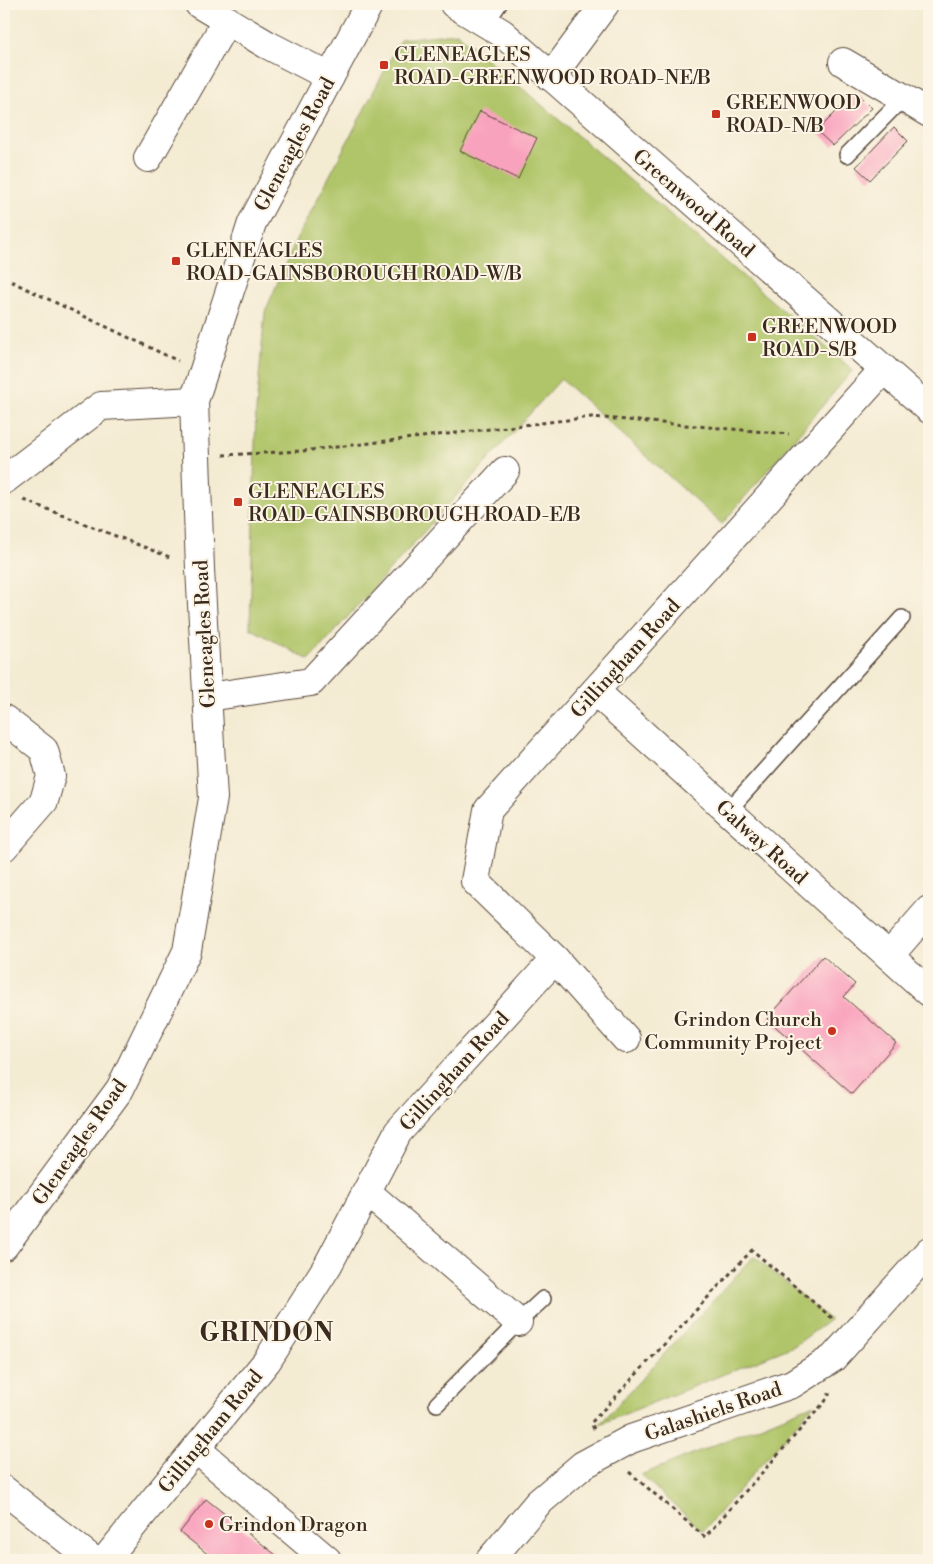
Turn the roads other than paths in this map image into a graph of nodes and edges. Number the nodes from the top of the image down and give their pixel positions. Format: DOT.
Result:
graph roads {
  1 [pos="200,4"];
  2 [pos="369,4"];
  3 [pos="454,4"];
  4 [pos="605,4"];
  5 [pos="492,14"];
  6 [pos="227,20"];
  7 [pos="843,62"];
  8 [pos="330,77"];
  9 [pos="552,77"];
  10 [pos="903,98"];
  11 [pos="929,113"];
  12 [pos="847,155"];
  13 [pos="148,158"];
  14 [pos="884,369"];
  15 [pos="194,401"];
  16 [pos="929,409"];
  17 [pos="505,471"];
  18 [pos="13,490"];
  19 [pos="902,618"];
  20 [pos="595,691"];
  21 [pos="208,697"];
  22 [pos="4,720"];
  23 [pos="728,811"];
  24 [pos="4,847"];
  25 [pos="929,910"];
  26 [pos="889,956"];
  27 [pos="555,959"];
  28 [pos="929,992"];
  29 [pos="626,1039"];
  30 [pos="367,1192"];
  31 [pos="4,1246"];
  32 [pos="929,1251"];
  33 [pos="543,1299"];
  34 [pos="518,1322"];
  35 [pos="437,1404"];
  36 [pos="196,1449"];
  37 [pos="4,1490"];
  38 [pos="93,1560"];
  39 [pos="105,1560"];
  40 [pos="327,1560"];
  41 [pos="490,1560"];
  1 -- 6 [label="street"];
  2 -- 8 [label="street, Gleneagles Road"];
  3 -- 5 [label="street, Greenwood Road"];
  4 -- 9 [label="street"];
  5 -- 9 [label="street, Greenwood Road"];
  6 -- 8 [label="street"];
  6 -- 13 [label="street"];
  7 -- 10 [label="street"];
  8 -- 15 [label="street, Gleneagles Road"];
  9 -- 14 [label="street, Greenwood Road"];
  10 -- 11 [label="street"];
  10 -- 12 [label="lane"];
  14 -- 16 [label="street, Greenwood Road"];
  14 -- 20 [label="street, Gillingham Road"];
  15 -- 18 [label="street"];
  15 -- 21 [label="street, Gleneagles Road"];
  17 -- 21 [label="street"];
  19 -- 23 [label="lane"];
  20 -- 23 [label="street, Galway Road"];
  20 -- 27 [label="street, Gillingham Road"];
  21 -- 31 [label="street, Gleneagles Road"];
  22 -- 24 [label="street"];
  23 -- 26 [label="street, Galway Road"];
  25 -- 26 [label="street"];
  26 -- 28 [label="street, Galway Road"];
  27 -- 29 [label="street, Gillingham Road"];
  27 -- 30 [label="street, Gillingham Road"];
  30 -- 34 [label="street"];
  30 -- 36 [label="street, Gillingham Road"];
  32 -- 41 [label="street, Galashiels Road"];
  33 -- 34 [label="lane"];
  34 -- 35 [label="lane"];
  36 -- 39 [label="street, Gillingham Road"];
  36 -- 40 [label="street"];
  37 -- 38 [label="street"];
}
